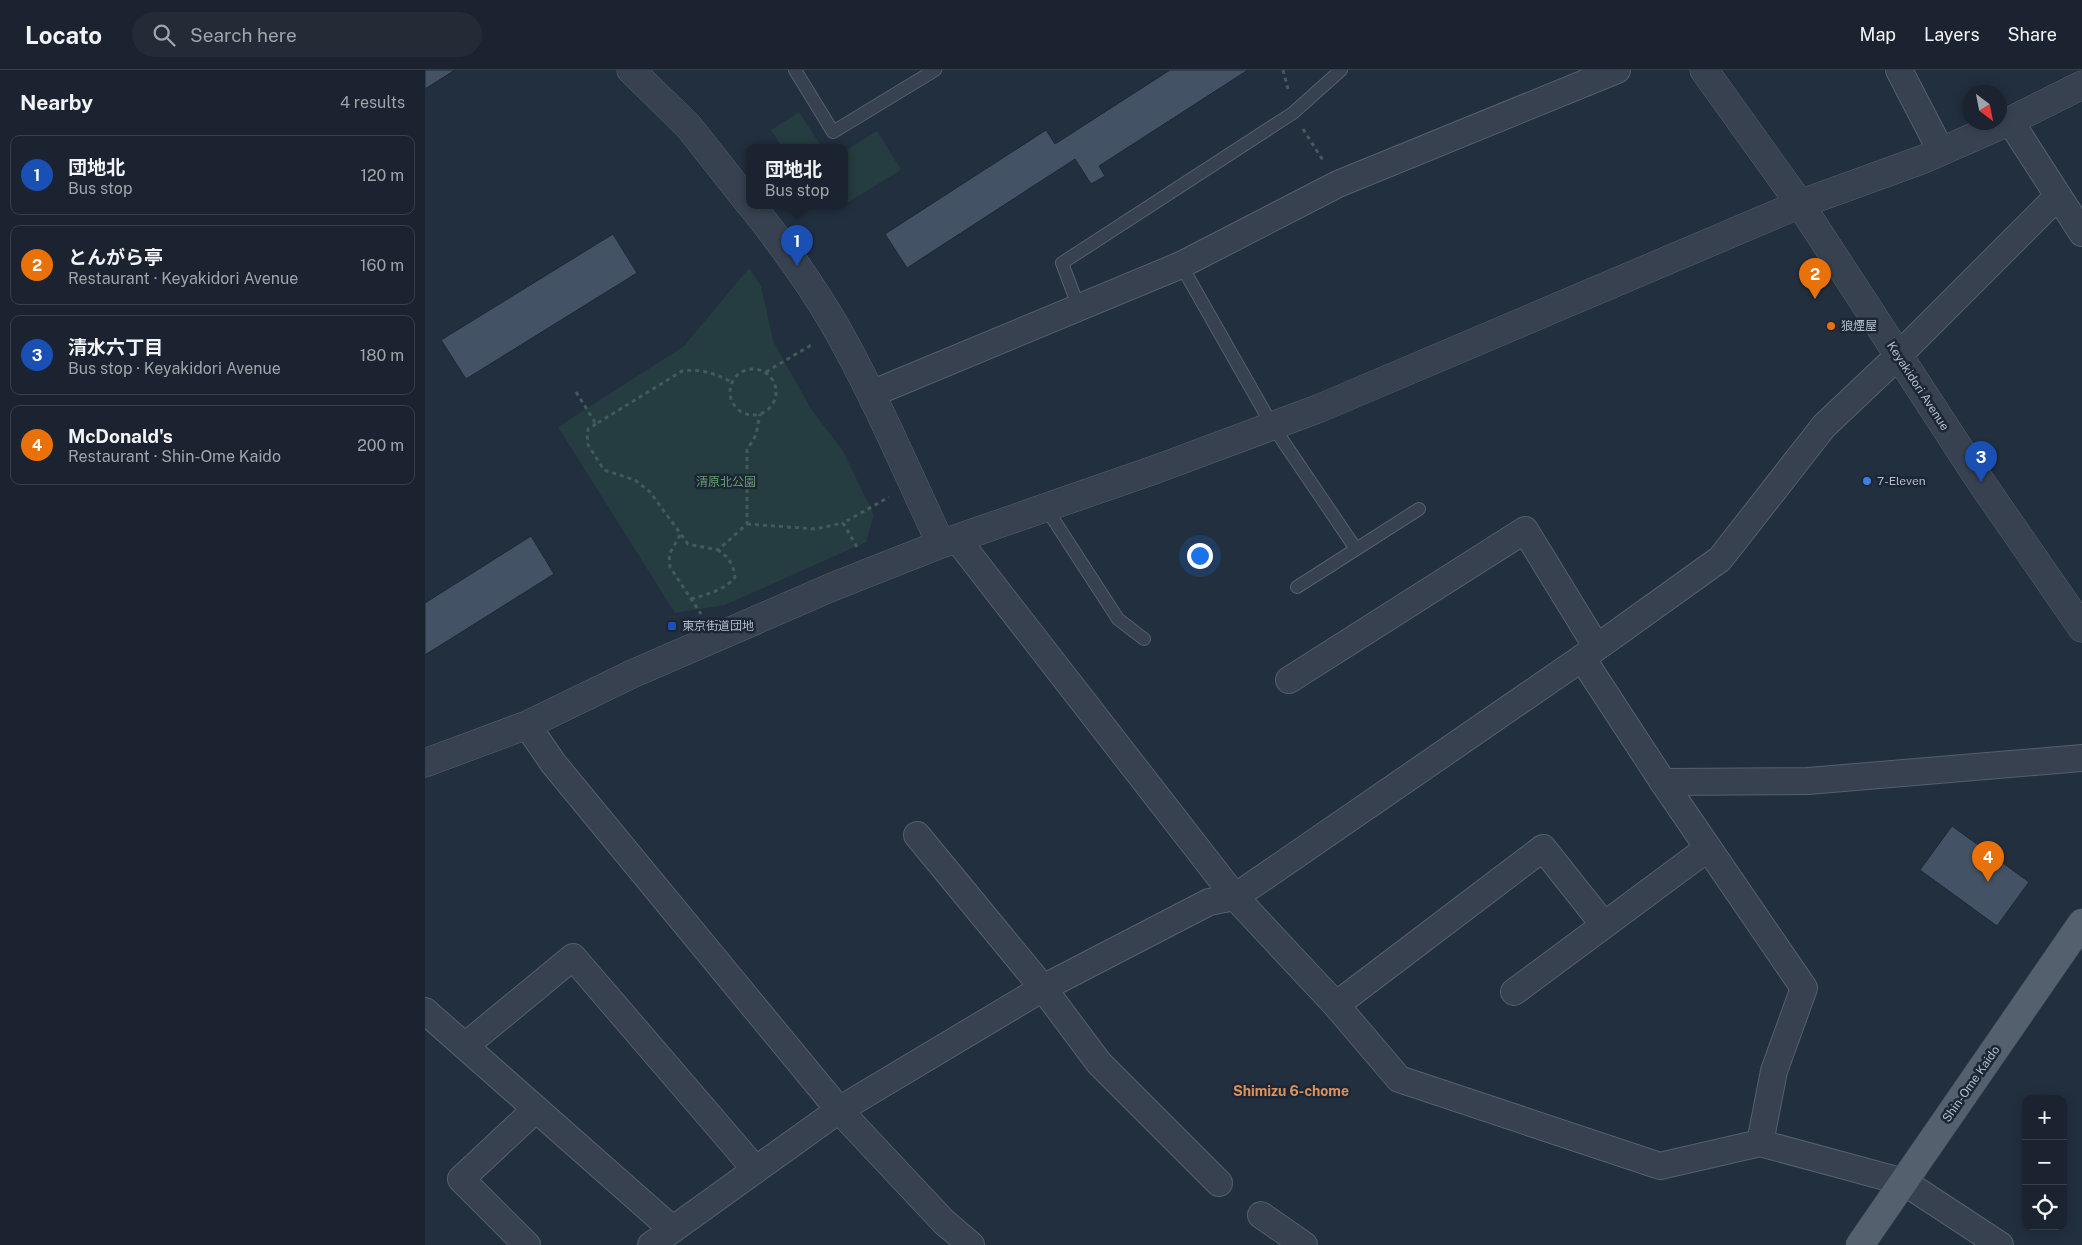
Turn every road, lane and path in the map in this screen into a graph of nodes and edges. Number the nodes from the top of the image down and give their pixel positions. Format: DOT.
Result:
graph roads {
  1 [pos="631,70"];
  2 [pos="795,70"];
  3 [pos="935,70"];
  4 [pos="1341,70"];
  5 [pos="1617,70"];
  6 [pos="1703,70"];
  7 [pos="1899,70"];
  8 [pos="2082,85"];
  9 [pos="2010,121"];
  10 [pos="1941,151"];
  11 [pos="2058,196"];
  12 [pos="746,199"];
  13 [pos="1800,204"];
  14 [pos="754,209"];
  15 [pos="2082,233"];
  16 [pos="1181,265"];
  17 [pos="1079,308"];
  18 [pos="837,329"];
  19 [pos="1898,356"];
  20 [pos="766,372"];
  21 [pos="732,382"];
  22 [pos="576,392"];
  23 [pos="871,394"];
  24 [pos="760,414"];
  25 [pos="596,424"];
  26 [pos="1272,425"];
  27 [pos="913,484"];
  28 [pos="1046,508"];
  29 [pos="1419,509"];
  30 [pos="843,523"];
  31 [pos="747,524"];
  32 [pos="680,535"];
  33 [pos="949,541"];
  34 [pos="1356,549"];
  35 [pos="718,550"];
  36 [pos="871,572"];
  37 [pos="1297,586"];
  38 [pos="691,599"];
  39 [pos="2082,628"];
  40 [pos="716,638"];
  41 [pos="1144,639"];
  42 [pos="1589,652"];
  43 [pos="1289,680"];
  44 [pos="527,725"];
  45 [pos="2082,758"];
  46 [pos="425,764"];
  47 [pos="1663,782"];
  48 [pos="917,835"];
  49 [pos="1708,848"];
  50 [pos="1235,897"];
  51 [pos="2082,923"];
  52 [pos="1604,925"];
  53 [pos="1043,988"];
  54 [pos="1514,992"];
  55 [pos="1336,1005"];
  56 [pos="425,1011"];
  57 [pos="465,1046"];
  58 [pos="536,1109"];
  59 [pos="839,1110"];
  60 [pos="1760,1143"];
  61 [pos="755,1169"];
  62 [pos="1904,1182"];
  63 [pos="1219,1183"];
  64 [pos="1261,1215"];
  65 [pos="672,1229"];
  66 [pos="527,1245"];
  67 [pos="651,1245"];
  68 [pos="971,1245"];
  69 [pos="1304,1245"];
  70 [pos="1860,1245"];
  71 [pos="2000,1245"];
  1 -- 12 [label="street"];
  2 -- 3 [label="lane"];
  4 -- 17 [label="lane"];
  5 -- 16 [label="street"];
  6 -- 13 [label="street, Keyakidori Avenue"];
  7 -- 10 [label="street"];
  8 -- 9 [label="street"];
  9 -- 10 [label="street"];
  9 -- 11 [label="street"];
  10 -- 13 [label="street"];
  11 -- 15 [label="street"];
  11 -- 19 [label="street"];
  13 -- 19 [label="street, Keyakidori Avenue"];
  13 -- 26 [label="street"];
  14 -- 18 [label="street"];
  16 -- 17 [label="street"];
  16 -- 26 [label="lane"];
  17 -- 23 [label="street"];
  18 -- 20 [label="path"];
  18 -- 23 [label="street"];
  19 -- 39 [label="street, Keyakidori Avenue"];
  19 -- 42 [label="street"];
  20 -- 21 [label="path"];
  20 -- 24 [label="path"];
  21 -- 24 [label="path"];
  21 -- 25 [label="path"];
  22 -- 25 [label="path"];
  23 -- 27 [label="street"];
  24 -- 31 [label="path"];
  25 -- 32 [label="path"];
  26 -- 28 [label="street"];
  26 -- 34 [label="lane"];
  27 -- 30 [label="path"];
  27 -- 33 [label="street"];
  28 -- 33 [label="street"];
  28 -- 41 [label="lane"];
  29 -- 34 [label="lane"];
  30 -- 31 [label="path"];
  30 -- 36 [label="path"];
  31 -- 35 [label="path"];
  32 -- 35 [label="path"];
  32 -- 38 [label="path"];
  33 -- 36 [label="street"];
  33 -- 50 [label="street"];
  34 -- 37 [label="lane"];
  35 -- 38 [label="path"];
  36 -- 40 [label="street"];
  38 -- 40 [label="path"];
  40 -- 44 [label="street"];
  42 -- 43 [label="street"];
  42 -- 47 [label="street"];
  42 -- 50 [label="street"];
  44 -- 46 [label="street"];
  44 -- 59 [label="street"];
  45 -- 47 [label="street"];
  47 -- 49 [label="street"];
  48 -- 53 [label="street"];
  49 -- 52 [label="street"];
  49 -- 60 [label="street"];
  50 -- 53 [label="street"];
  50 -- 55 [label="street"];
  51 -- 62 [label="main road, Shin-Ome Kaido"];
  52 -- 54 [label="street"];
  52 -- 55 [label="street"];
  53 -- 59 [label="street"];
  53 -- 63 [label="street"];
  55 -- 60 [label="street"];
  56 -- 57 [label="street"];
  57 -- 58 [label="street"];
  57 -- 61 [label="street"];
  58 -- 65 [label="street"];
  58 -- 66 [label="street"];
  59 -- 61 [label="street"];
  59 -- 68 [label="street"];
  60 -- 62 [label="street"];
  61 -- 65 [label="street"];
  62 -- 70 [label="main road, Shin-Ome Kaido"];
  62 -- 71 [label="street"];
  64 -- 69 [label="street"];
  65 -- 67 [label="street"];
}
